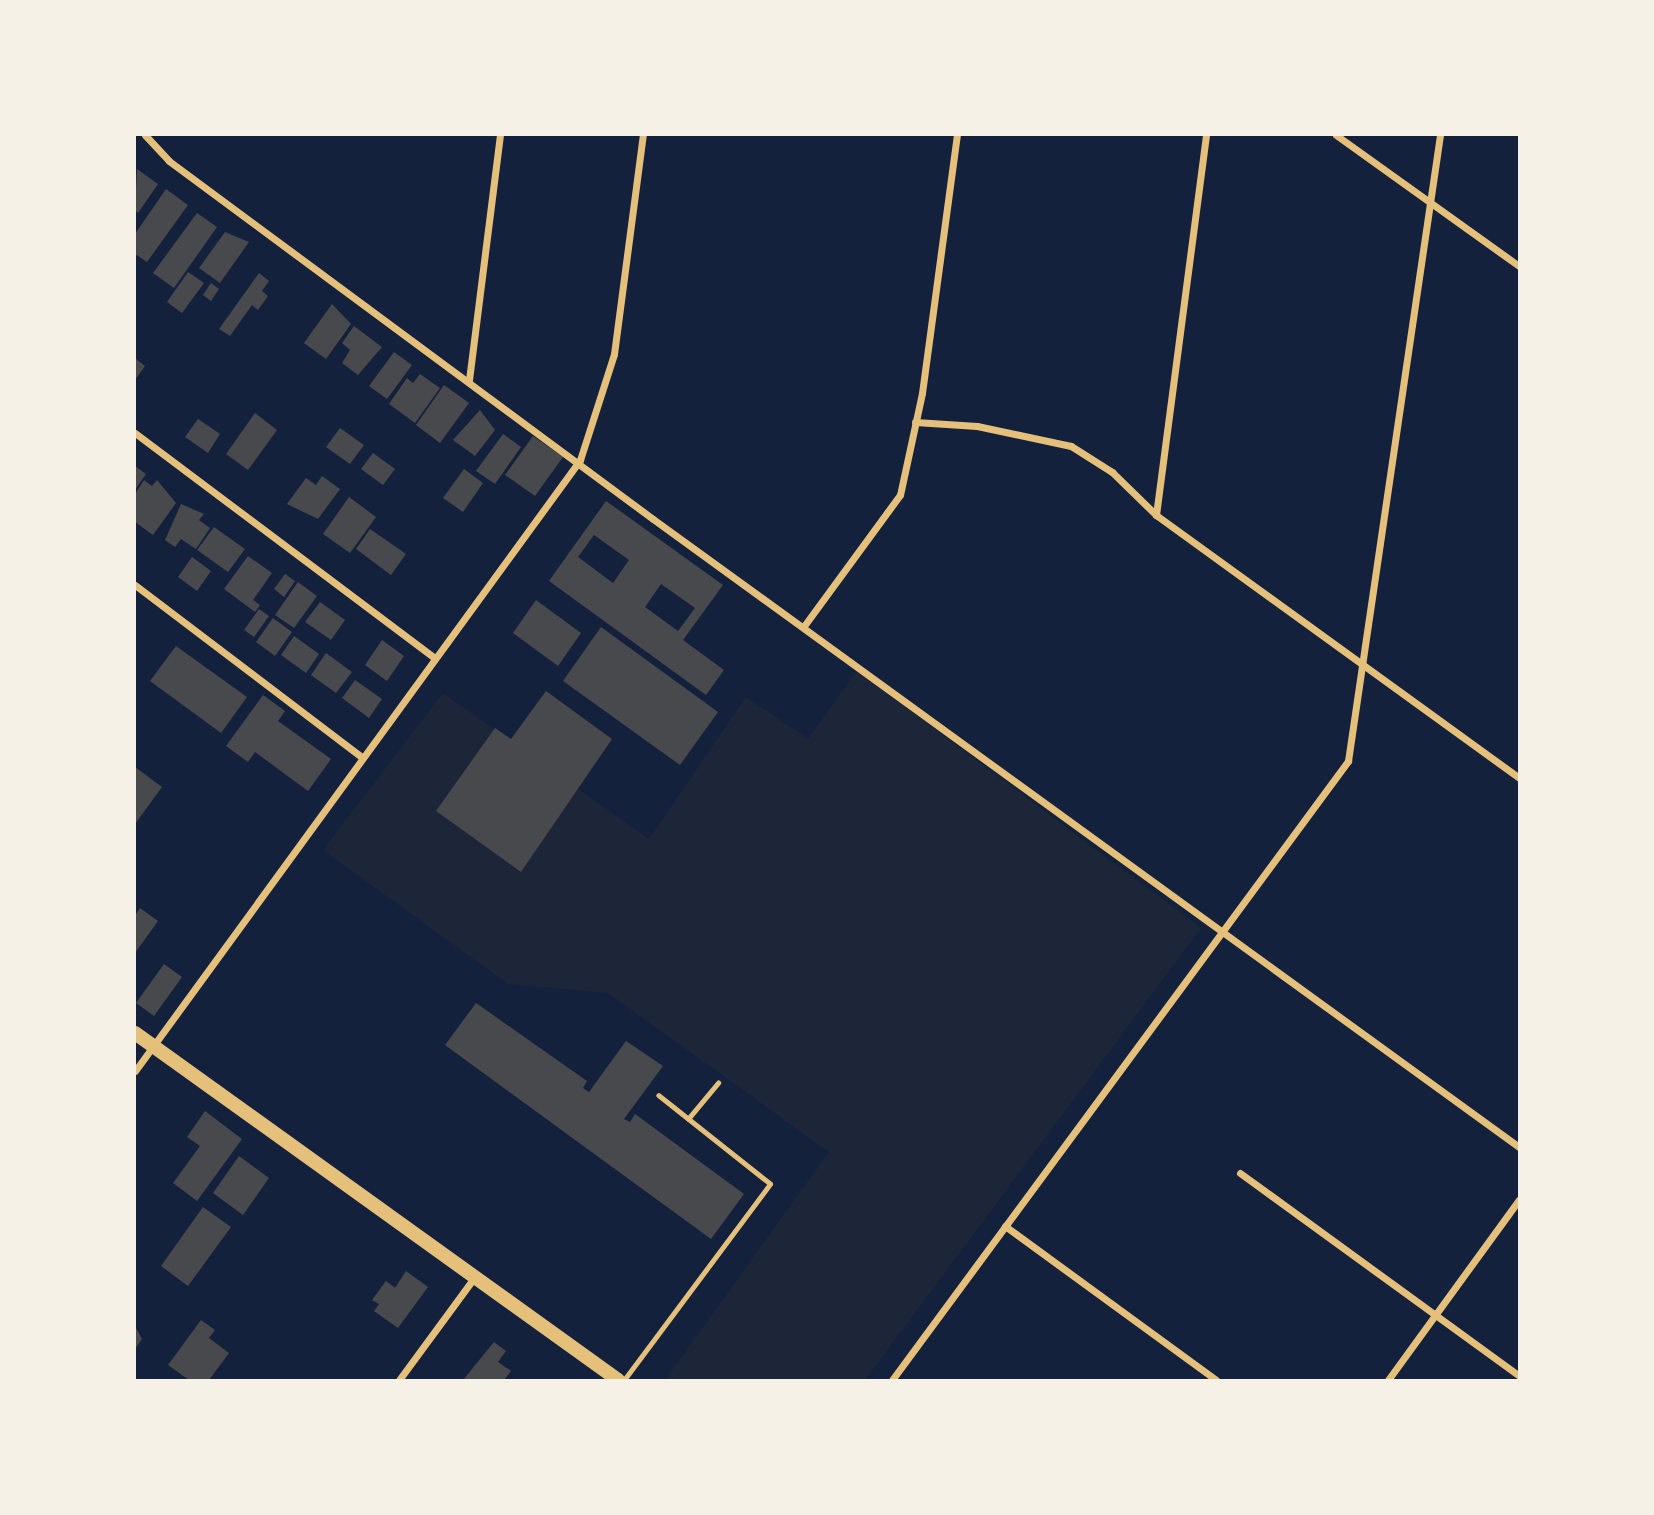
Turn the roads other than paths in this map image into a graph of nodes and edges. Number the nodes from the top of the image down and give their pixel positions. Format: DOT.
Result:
graph roads {
  1 [pos="500,135"];
  2 [pos="643,135"];
  3 [pos="957,135"];
  4 [pos="1206,135"];
  5 [pos="1335,135"];
  6 [pos="1440,135"];
  7 [pos="148,136"];
  8 [pos="1431,202"];
  9 [pos="1519,267"];
  10 [pos="469,380"];
  11 [pos="915,422"];
  12 [pos="135,433"];
  13 [pos="580,460"];
  14 [pos="1156,515"];
  15 [pos="135,585"];
  16 [pos="804,626"];
  17 [pos="435,658"];
  18 [pos="1363,668"];
  19 [pos="360,755"];
  20 [pos="1519,778"];
  21 [pos="1222,931"];
  22 [pos="135,1033"];
  23 [pos="154,1046"];
  24 [pos="135,1071"];
  25 [pos="718,1083"];
  26 [pos="659,1096"];
  27 [pos="688,1119"];
  28 [pos="1519,1147"];
  29 [pos="1240,1173"];
  30 [pos="1519,1200"];
  31 [pos="1005,1226"];
  32 [pos="474,1278"];
  33 [pos="1435,1314"];
  34 [pos="1519,1376"];
  35 [pos="399,1380"];
  36 [pos="618,1380"];
  37 [pos="624,1380"];
  38 [pos="892,1380"];
  39 [pos="1216,1380"];
  40 [pos="1388,1380"];
  1 -- 10 [label="street"];
  2 -- 13 [label="street"];
  3 -- 11 [label="street"];
  4 -- 14 [label="street"];
  5 -- 8 [label="street"];
  6 -- 8 [label="street"];
  7 -- 10 [label="street"];
  8 -- 9 [label="street"];
  8 -- 18 [label="street"];
  10 -- 13 [label="street"];
  11 -- 14 [label="street"];
  11 -- 16 [label="street"];
  12 -- 17 [label="street"];
  13 -- 16 [label="street"];
  13 -- 17 [label="street"];
  14 -- 18 [label="street"];
  15 -- 19 [label="street"];
  16 -- 21 [label="street"];
  17 -- 19 [label="street"];
  18 -- 20 [label="street"];
  18 -- 21 [label="street"];
  19 -- 23 [label="street"];
  21 -- 28 [label="street"];
  21 -- 31 [label="street"];
  22 -- 23 [label="main road"];
  23 -- 24 [label="street"];
  23 -- 32 [label="main road"];
  25 -- 27 [label="lane"];
  26 -- 27 [label="lane"];
  27 -- 37 [label="lane"];
  29 -- 33 [label="street"];
  30 -- 33 [label="street"];
  31 -- 38 [label="street"];
  31 -- 39 [label="street"];
  32 -- 35 [label="street"];
  32 -- 36 [label="main road"];
  33 -- 34 [label="street"];
  33 -- 40 [label="street"];
}
